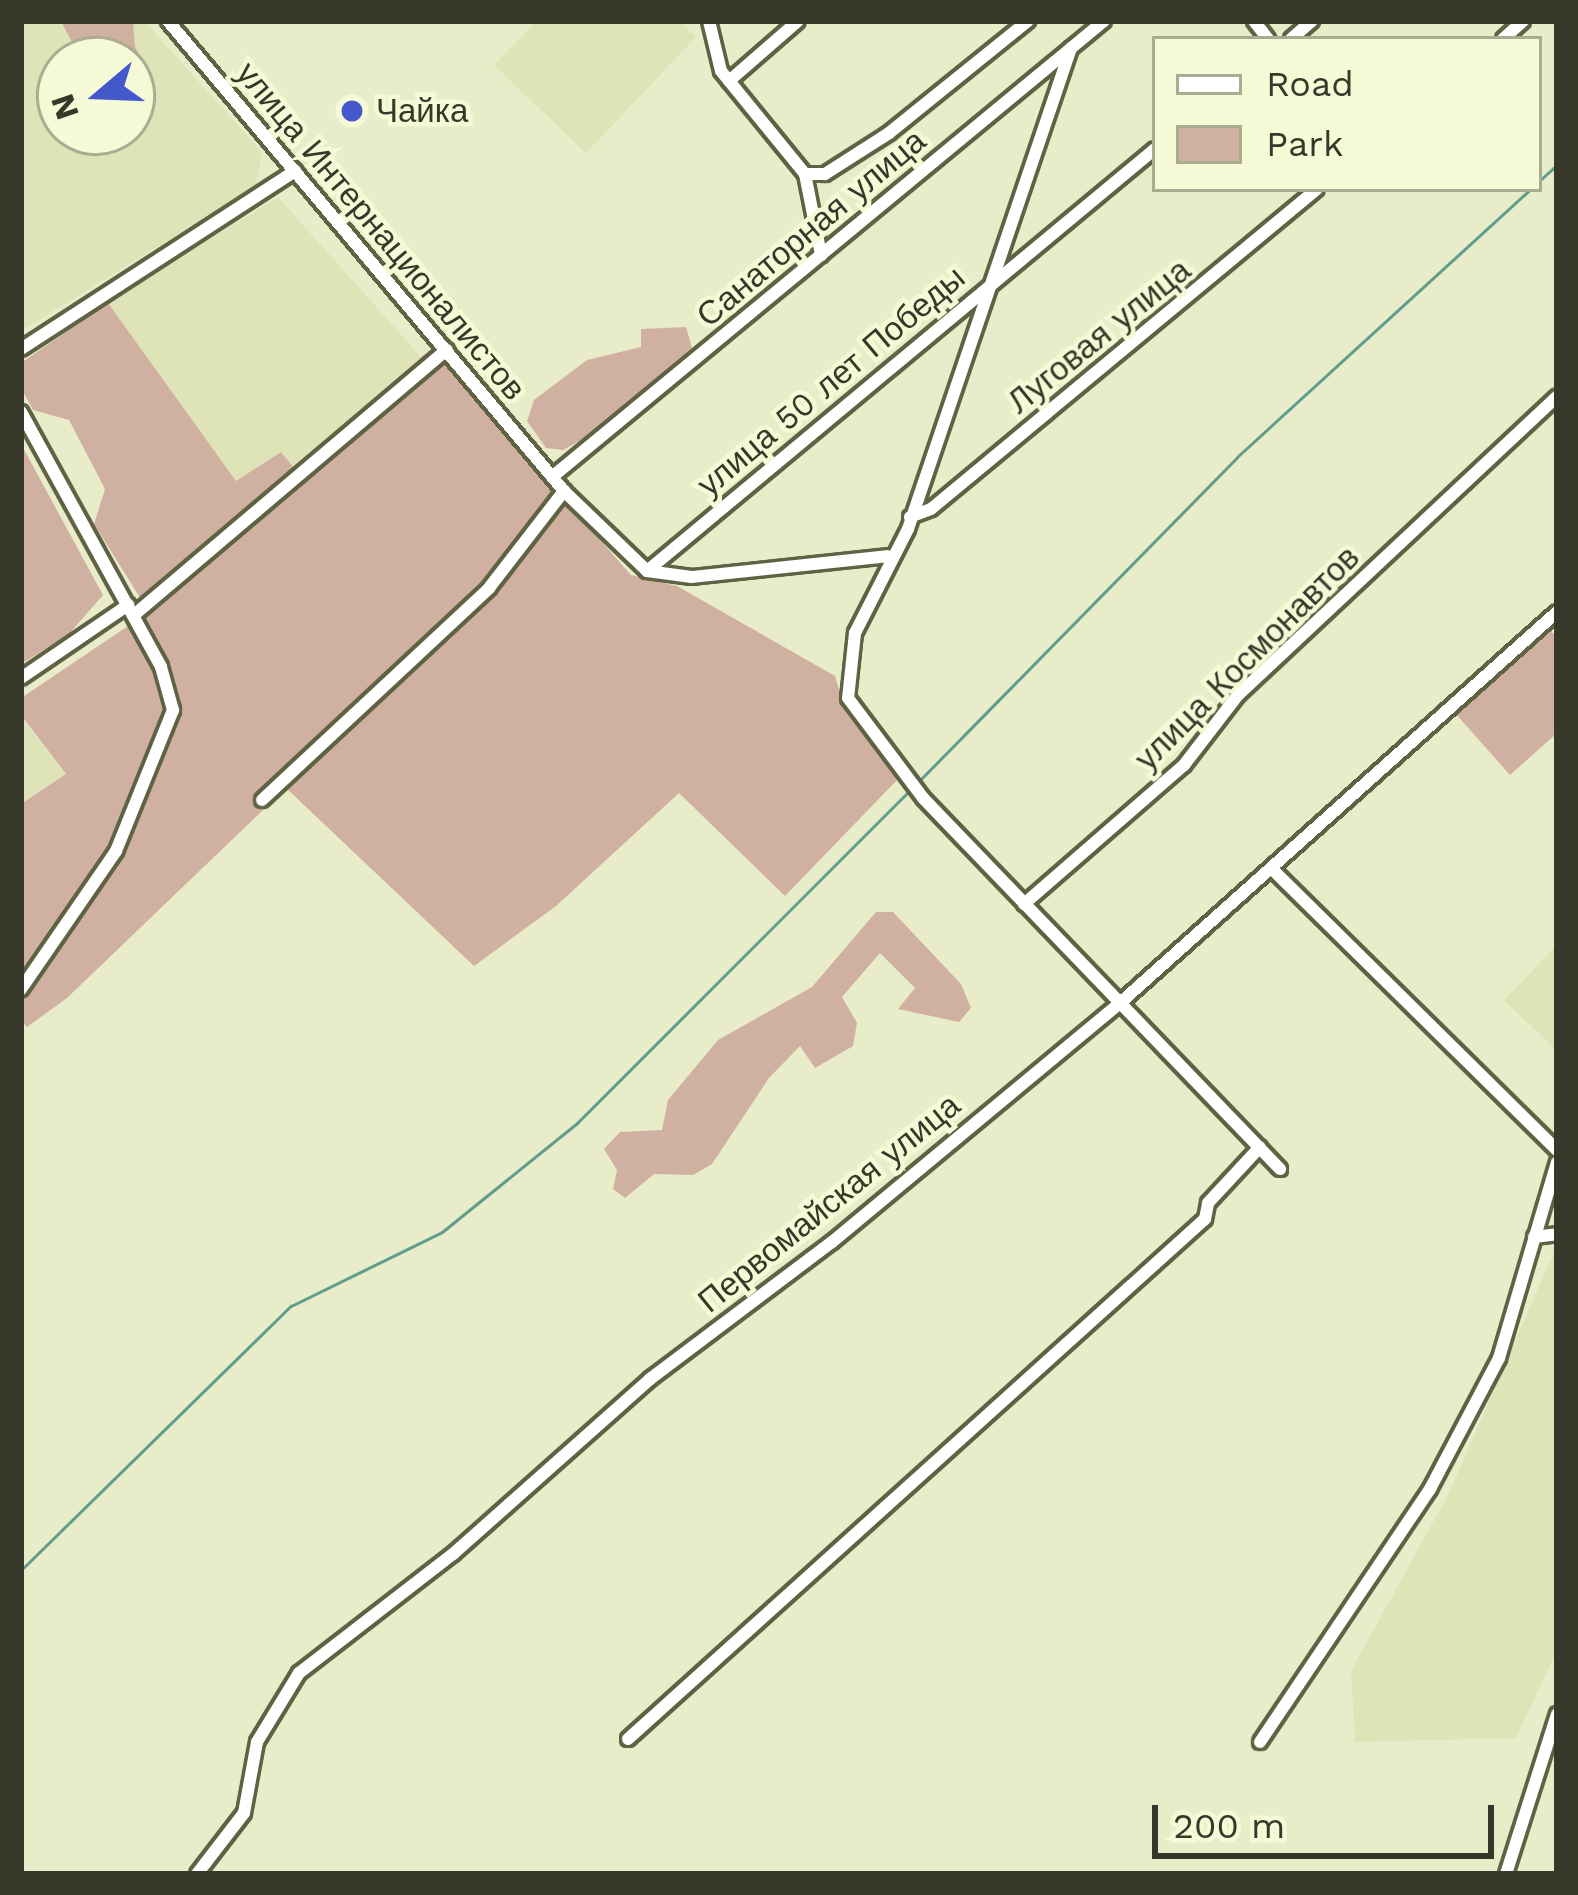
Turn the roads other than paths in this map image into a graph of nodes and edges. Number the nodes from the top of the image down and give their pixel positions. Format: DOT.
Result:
graph roads {
  1 [pos="168,21"];
  2 [pos="710,21"];
  3 [pos="798,21"];
  4 [pos="1028,21"];
  5 [pos="1104,21"];
  6 [pos="1071,48"];
  7 [pos="725,76"];
  8 [pos="1152,151"];
  9 [pos="295,171"];
  10 [pos="805,174"];
  11 [pos="1313,192"];
  12 [pos="821,255"];
  13 [pos="997,276"];
  14 [pos="21,349"];
  15 [pos="447,350"];
  16 [pos="1556,394"];
  17 [pos="21,412"];
  18 [pos="552,477"];
  19 [pos="563,491"];
  20 [pos="910,518"];
  21 [pos="888,556"];
  22 [pos="647,571"];
  23 [pos="131,610"];
  24 [pos="1557,612"];
  25 [pos="21,677"];
  26 [pos="262,800"];
  27 [pos="1273,870"];
  28 [pos="1024,904"];
  29 [pos="21,989"];
  30 [pos="1120,1004"];
  31 [pos="1260,1147"];
  32 [pos="1557,1150"];
  33 [pos="1557,1162"];
  34 [pos="1280,1169"];
  35 [pos="1552,1194"];
  36 [pos="1557,1234"];
  37 [pos="1534,1237"];
  38 [pos="1557,1714"];
  39 [pos="628,1739"];
  40 [pos="1260,1742"];
  41 [pos="197,1874"];
  42 [pos="1506,1874"];
  1 -- 9 [label="street, улица Интернационалистов"];
  2 -- 7 [label="street"];
  3 -- 7 [label="street"];
  4 -- 10 [label="street"];
  5 -- 6 [label="street, Санаторная улица"];
  6 -- 12 [label="street, Санаторная улица"];
  6 -- 13 [label="street"];
  7 -- 10 [label="street"];
  8 -- 13 [label="street, улица 50 лет Победы"];
  9 -- 14 [label="street"];
  9 -- 15 [label="street, улица Интернационалистов"];
  10 -- 12 [label="street"];
  11 -- 20 [label="street, Луговая улица"];
  12 -- 18 [label="street, Санаторная улица"];
  13 -- 20 [label="street"];
  13 -- 22 [label="street, улица 50 лет Победы"];
  15 -- 18 [label="street, улица Интернационалистов"];
  15 -- 23 [label="street"];
  16 -- 28 [label="street, улица Космонавтов"];
  17 -- 23 [label="street"];
  18 -- 19 [label="street"];
  19 -- 22 [label="street"];
  19 -- 26 [label="street"];
  20 -- 21 [label="street"];
  21 -- 22 [label="street"];
  21 -- 28 [label="street"];
  23 -- 25 [label="street"];
  23 -- 29 [label="street"];
  24 -- 27 [label="street, Первомайская улица"];
  27 -- 30 [label="street, Первомайская улица"];
  27 -- 32 [label="street"];
  28 -- 30 [label="street"];
  30 -- 31 [label="street"];
  30 -- 41 [label="street, Первомайская улица"];
  31 -- 34 [label="street"];
  31 -- 39 [label="street"];
  33 -- 35 [label="street"];
  35 -- 37 [label="street"];
  36 -- 37 [label="street"];
  37 -- 40 [label="street"];
  38 -- 42 [label="street"];
}
